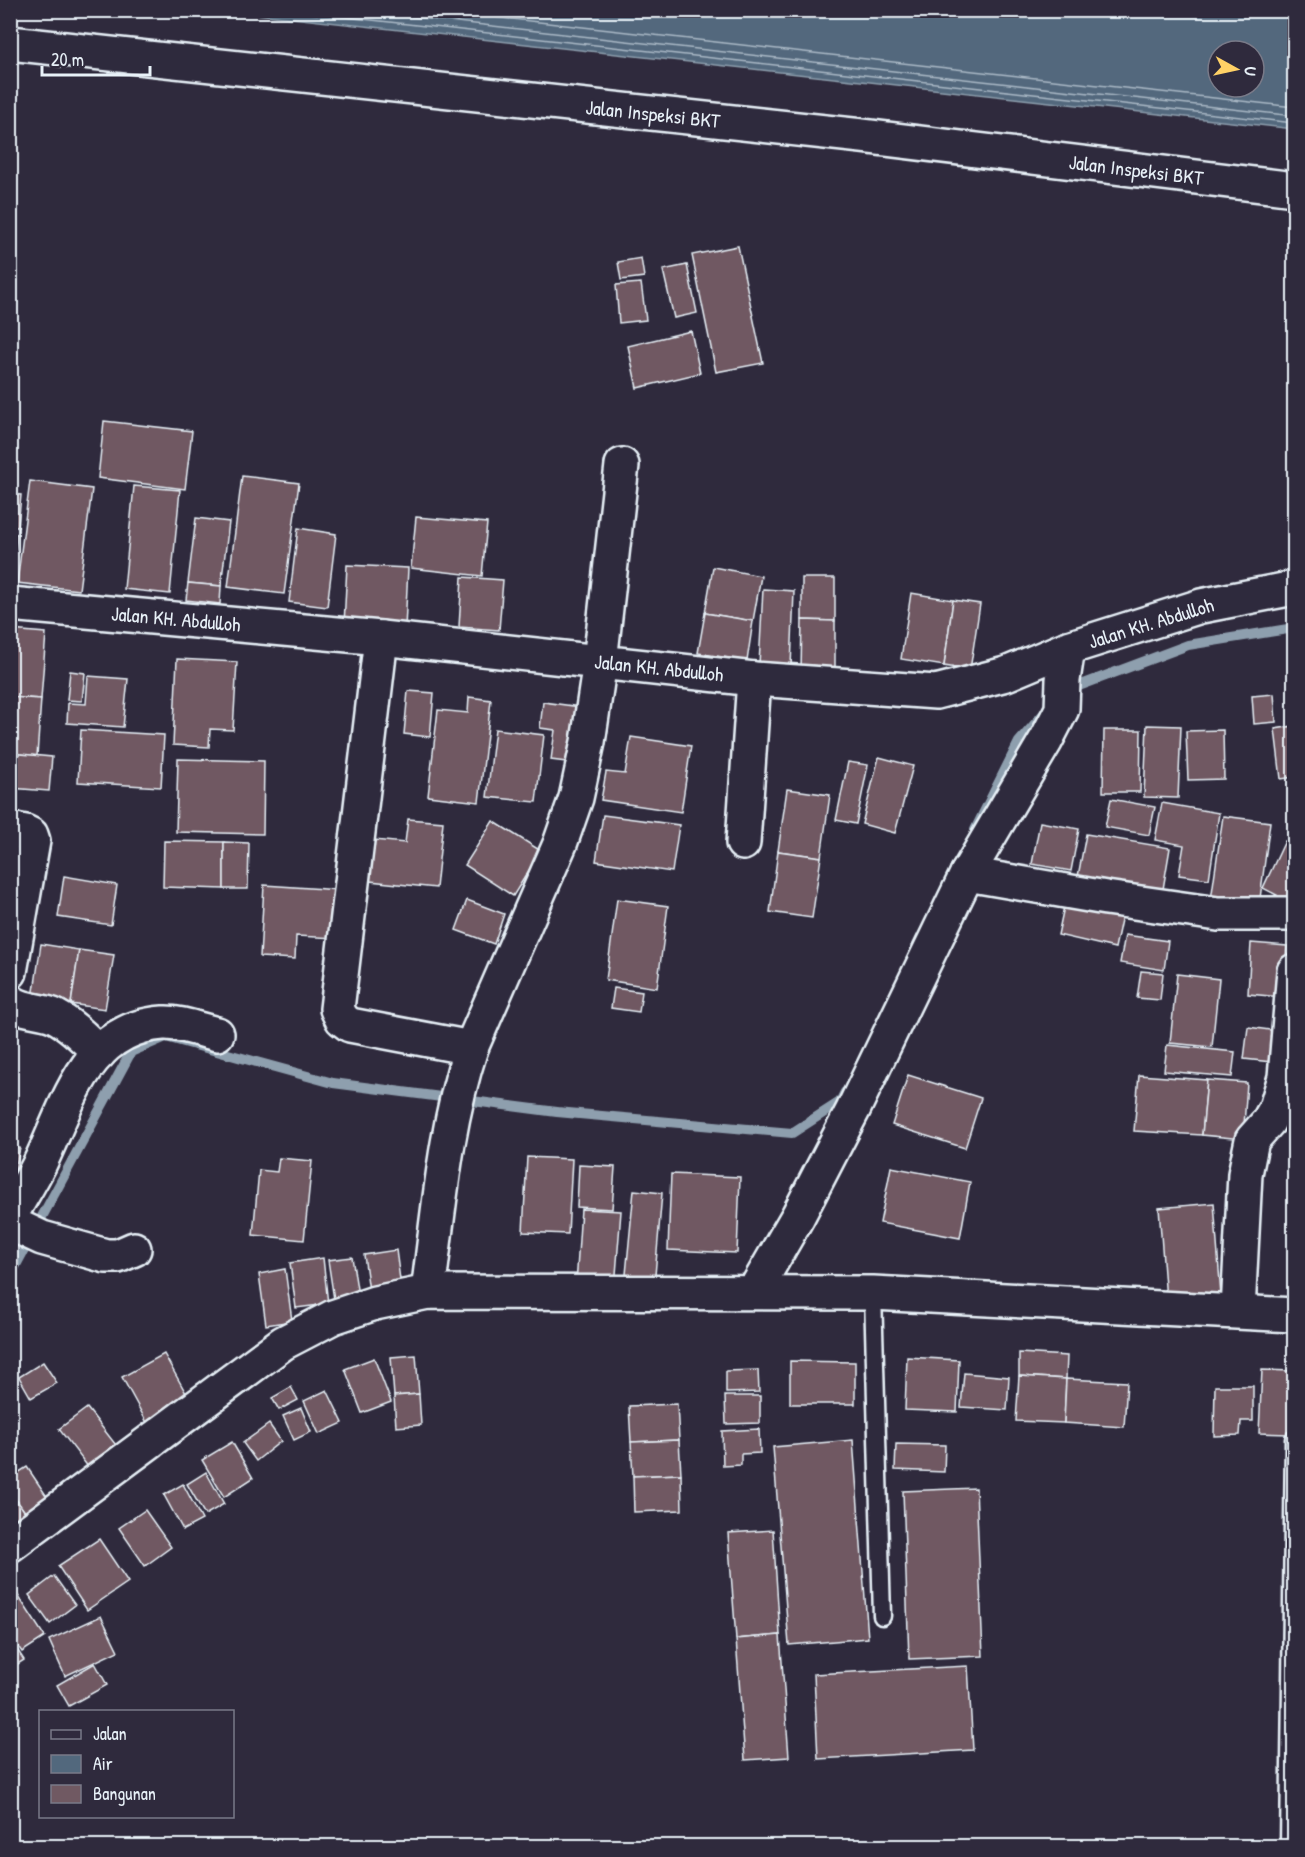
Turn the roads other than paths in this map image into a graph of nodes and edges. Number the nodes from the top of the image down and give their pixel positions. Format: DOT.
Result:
graph roads {
  1 [pos="10,44"];
  2 [pos="1294,189"];
  3 [pos="622,465"];
  4 [pos="1294,588"];
  5 [pos="10,604"];
  6 [pos="381,638"];
  7 [pos="1068,648"];
  8 [pos="600,662"];
  9 [pos="754,679"];
  10 [pos="10,829"];
  11 [pos="743,843"];
  12 [pos="967,874"];
  13 [pos="1294,915"];
  14 [pos="1294,971"];
  15 [pos="10,972"];
  16 [pos="10,1000"];
  17 [pos="217,1034"];
  18 [pos="99,1053"];
  19 [pos="466,1061"];
  20 [pos="19,1226"];
  21 [pos="134,1249"];
  22 [pos="428,1292"];
  23 [pos="754,1292"];
  24 [pos="873,1293"];
  25 [pos="1238,1311"];
  26 [pos="1294,1315"];
  27 [pos="1294,1439"];
  28 [pos="10,1545"];
  29 [pos="882,1616"];
  30 [pos="1289,1846"];
  1 -- 2 [label="street, Jalan Inspeksi BKT"];
  3 -- 8 [label="street"];
  4 -- 7 [label="street, Jalan KH. Abdulloh"];
  5 -- 6 [label="street, Jalan KH. Abdulloh"];
  6 -- 8 [label="street, Jalan KH. Abdulloh"];
  6 -- 19 [label="street"];
  7 -- 9 [label="street, Jalan KH. Abdulloh"];
  7 -- 12 [label="street"];
  8 -- 9 [label="street, Jalan KH. Abdulloh"];
  8 -- 19 [label="street"];
  9 -- 11 [label="street"];
  10 -- 15 [label="street"];
  12 -- 13 [label="street"];
  12 -- 23 [label="street"];
  14 -- 25 [label="street"];
  16 -- 18 [label="street"];
  17 -- 18 [label="street"];
  18 -- 20 [label="street"];
  19 -- 22 [label="street"];
  20 -- 21 [label="street"];
  22 -- 23 [label="street"];
  22 -- 28 [label="street"];
  23 -- 24 [label="street"];
  24 -- 25 [label="street"];
  24 -- 29 [label="lane"];
  25 -- 26 [label="street"];
  27 -- 30 [label="lane"];
}
